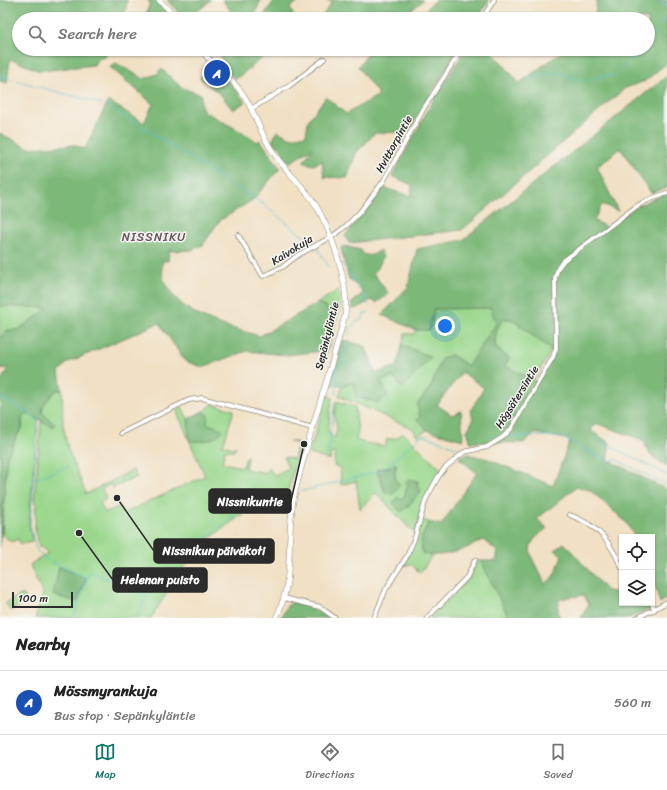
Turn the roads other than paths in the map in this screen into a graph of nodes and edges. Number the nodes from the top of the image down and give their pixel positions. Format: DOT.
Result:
graph roads {
  1 [pos="159,0"];
  2 [pos="494,0"];
  3 [pos="171,12"];
  4 [pos="486,12"];
  5 [pos="205,56"];
  6 [pos="458,56"];
  7 [pos="324,59"];
  8 [pos="251,109"];
  9 [pos="667,194"];
  10 [pos="238,235"];
  11 [pos="330,238"];
  12 [pos="313,428"];
  13 [pos="121,433"];
  14 [pos="570,515"];
  15 [pos="475,560"];
  16 [pos="619,562"];
  17 [pos="284,598"];
  18 [pos="667,602"];
  19 [pos="653,606"];
  20 [pos="654,610"];
  21 [pos="276,618"];
  22 [pos="335,618"];
  23 [pos="374,618"];
  24 [pos="427,618"];
  25 [pos="637,618"];
  1 -- 3 [label="street"];
  2 -- 4 [label="street"];
  5 -- 8 [label="street, Sepänkyläntie"];
  6 -- 11 [label="street, Hvittorpintie"];
  7 -- 8 [label="street"];
  8 -- 11 [label="street, Sepänkyläntie"];
  9 -- 23 [label="street, Högsätersintie"];
  10 -- 11 [label="street, Kaivokuja"];
  11 -- 12 [label="street, Sepänkyläntie"];
  12 -- 13 [label="street"];
  12 -- 17 [label="street, Sepänkyläntie"];
  14 -- 16 [label="street"];
  15 -- 24 [label="street"];
  17 -- 21 [label="street, Sepänkyläntie"];
  17 -- 22 [label="street"];
  18 -- 20 [label="street"];
  19 -- 20 [label="street"];
  20 -- 25 [label="street"];
}
